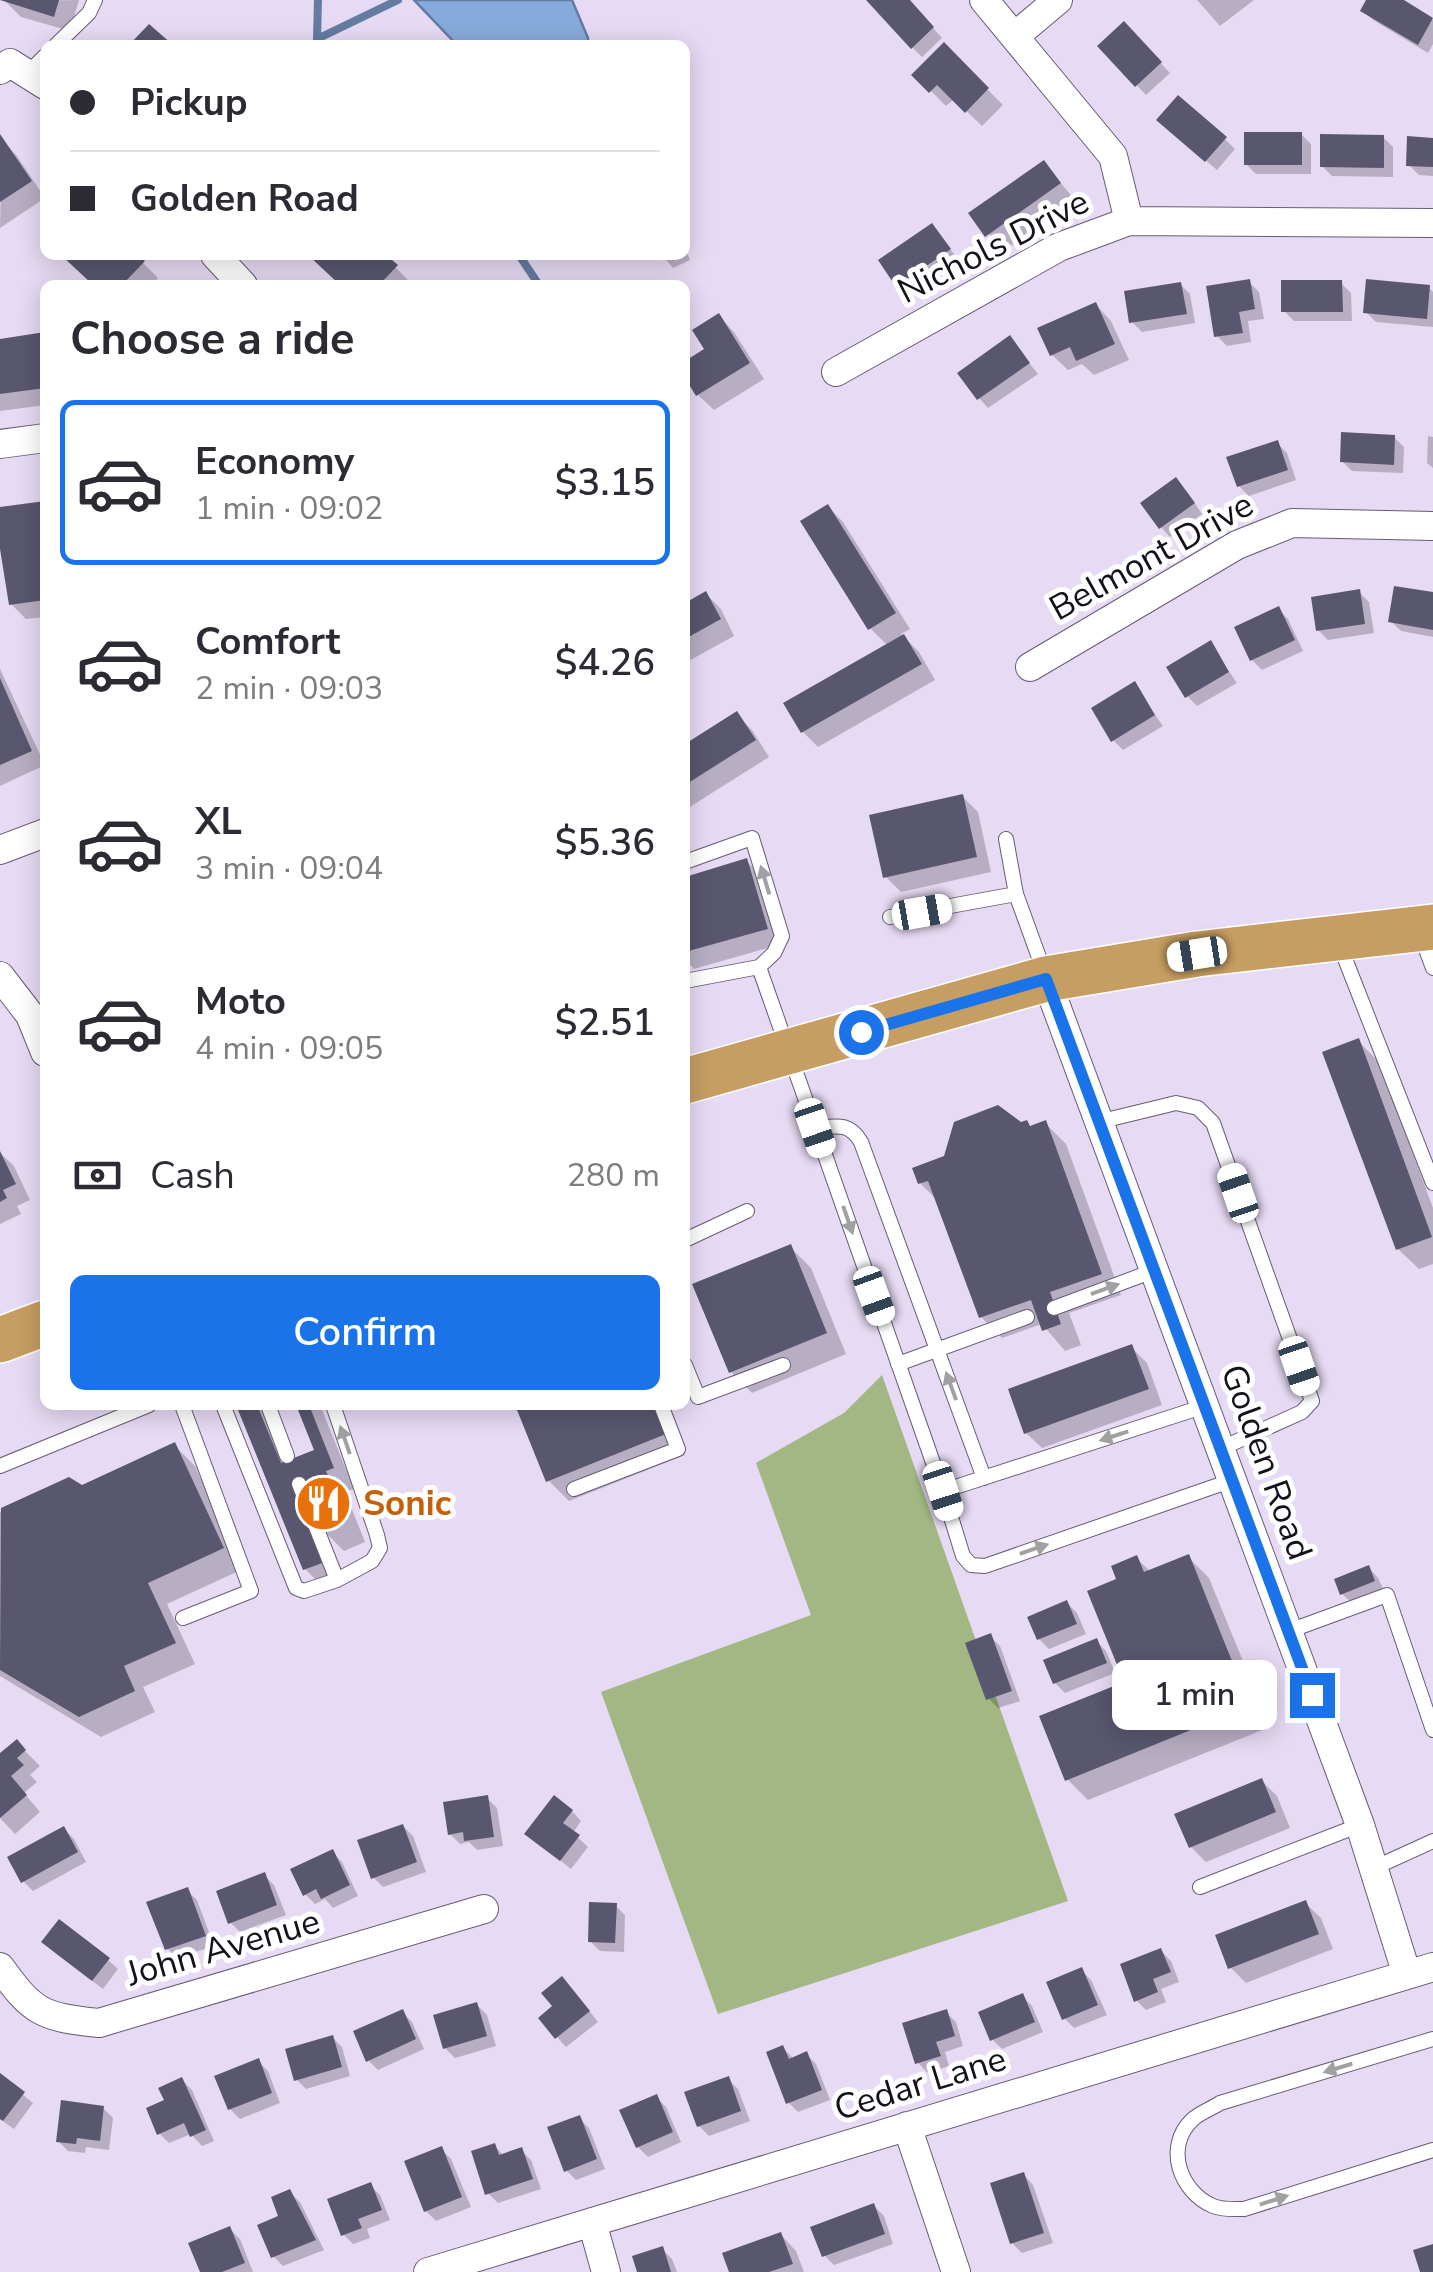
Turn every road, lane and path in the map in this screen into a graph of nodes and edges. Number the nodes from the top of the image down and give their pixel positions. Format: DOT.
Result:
graph roads {
  1 [pos="94,0"];
  2 [pos="984,0"];
  3 [pos="1058,0"];
  4 [pos="1015,36"];
  5 [pos="61,40"];
  6 [pos="1129,221"];
  7 [pos="1433,224"];
  8 [pos="220,260"];
  9 [pos="239,280"];
  10 [pos="836,372"];
  11 [pos="40,439"];
  12 [pos="0,444"];
  13 [pos="1433,526"];
  14 [pos="1030,667"];
  15 [pos="40,835"];
  16 [pos="1006,839"];
  17 [pos="0,850"];
  18 [pos="690,860"];
  19 [pos="1016,894"];
  20 [pos="890,917"];
  21 [pos="1337,938"];
  22 [pos="1428,941"];
  23 [pos="759,967"];
  24 [pos="0,976"];
  25 [pos="1046,979"];
  26 [pos="690,980"];
  27 [pos="40,1040"];
  28 [pos="786,1052"];
  29 [pos="690,1079"];
  30 [pos="1102,1121"];
  31 [pos="815,1128"];
  32 [pos="1433,1182"];
  33 [pos="747,1211"];
  34 [pos="690,1238"];
  35 [pos="1156,1270"];
  36 [pos="1054,1308"];
  37 [pos="1027,1318"];
  38 [pos="40,1325"];
  39 [pos="0,1340"];
  40 [pos="937,1349"];
  41 [pos="898,1364"];
  42 [pos="783,1365"];
  43 [pos="690,1377"];
  44 [pos="1206,1405"];
  45 [pos="137,1410"];
  46 [pos="184,1410"];
  47 [pos="225,1410"];
  48 [pos="270,1410"];
  49 [pos="335,1410"];
  50 [pos="663,1410"];
  51 [pos="1222,1448"];
  52 [pos="288,1456"];
  53 [pos="0,1466"];
  54 [pos="984,1478"];
  55 [pos="1234,1480"];
  56 [pos="299,1484"];
  57 [pos="574,1488"];
  58 [pos="943,1491"];
  59 [pos="337,1580"];
  60 [pos="183,1618"];
  61 [pos="1289,1630"];
  62 [pos="1433,1730"];
  63 [pos="1360,1824"];
  64 [pos="1433,1842"];
  65 [pos="1376,1867"];
  66 [pos="1200,1887"];
  67 [pos="484,1910"];
  68 [pos="0,1967"];
  69 [pos="1420,1971"];
  70 [pos="1433,2040"];
  71 [pos="907,2126"];
  72 [pos="1433,2150"];
  73 [pos="592,2222"];
  74 [pos="428,2272"];
  75 [pos="606,2272"];
  76 [pos="956,2272"];
  1 -- 5 [label="lane"];
  2 -- 4 [label="street"];
  3 -- 4 [label="street"];
  4 -- 6 [label="street"];
  6 -- 7 [label="street, Nichols Drive"];
  6 -- 10 [label="street, Nichols Drive"];
  8 -- 9 [label="street"];
  11 -- 12 [label="street"];
  13 -- 14 [label="street, Belmont Drive"];
  15 -- 17 [label="street"];
  16 -- 19 [label="lane"];
  23 -- 18 [label="lane, one-way"];
  19 -- 20 [label="lane"];
  19 -- 25 [label="lane"];
  21 -- 22 [label="highway"];
  21 -- 25 [label="highway"];
  21 -- 32 [label="lane"];
  23 -- 26 [label="lane"];
  23 -- 28 [label="lane"];
  24 -- 27 [label="street"];
  25 -- 28 [label="highway"];
  25 -- 30 [label="street, Golden Road"];
  28 -- 29 [label="highway"];
  28 -- 31 [label="lane"];
  30 -- 35 [label="street, Golden Road"];
  30 -- 51 [label="lane"];
  31 -- 40 [label="lane"];
  31 -- 41 [label="lane, one-way"];
  33 -- 34 [label="lane"];
  36 -- 35 [label="lane, one-way"];
  35 -- 44 [label="street, Golden Road"];
  37 -- 40 [label="lane"];
  38 -- 39 [label="highway"];
  40 -- 41 [label="lane"];
  54 -- 40 [label="lane, one-way"];
  41 -- 58 [label="lane"];
  42 -- 43 [label="lane"];
  44 -- 51 [label="street, Golden Road"];
  44 -- 54 [label="lane, one-way"];
  45 -- 53 [label="lane"];
  46 -- 60 [label="lane"];
  47 -- 59 [label="lane"];
  48 -- 52 [label="lane"];
  59 -- 49 [label="lane, one-way"];
  50 -- 57 [label="lane"];
  51 -- 55 [label="street, Golden Road"];
  54 -- 58 [label="lane"];
  58 -- 55 [label="lane, one-way"];
  55 -- 61 [label="street, Golden Road"];
  56 -- 59 [label="lane"];
  61 -- 62 [label="lane"];
  61 -- 63 [label="street, Golden Road"];
  63 -- 65 [label="street, Golden Road"];
  63 -- 66 [label="lane"];
  64 -- 65 [label="lane"];
  65 -- 69 [label="street, Golden Road"];
  67 -- 68 [label="street, John Avenue"];
  69 -- 71 [label="street, Cedar Lane"];
  70 -- 72 [label="lane, one-way"];
  71 -- 73 [label="street, Cedar Lane"];
  71 -- 76 [label="street"];
  73 -- 74 [label="street, Cedar Lane"];
  73 -- 75 [label="street"];
}
